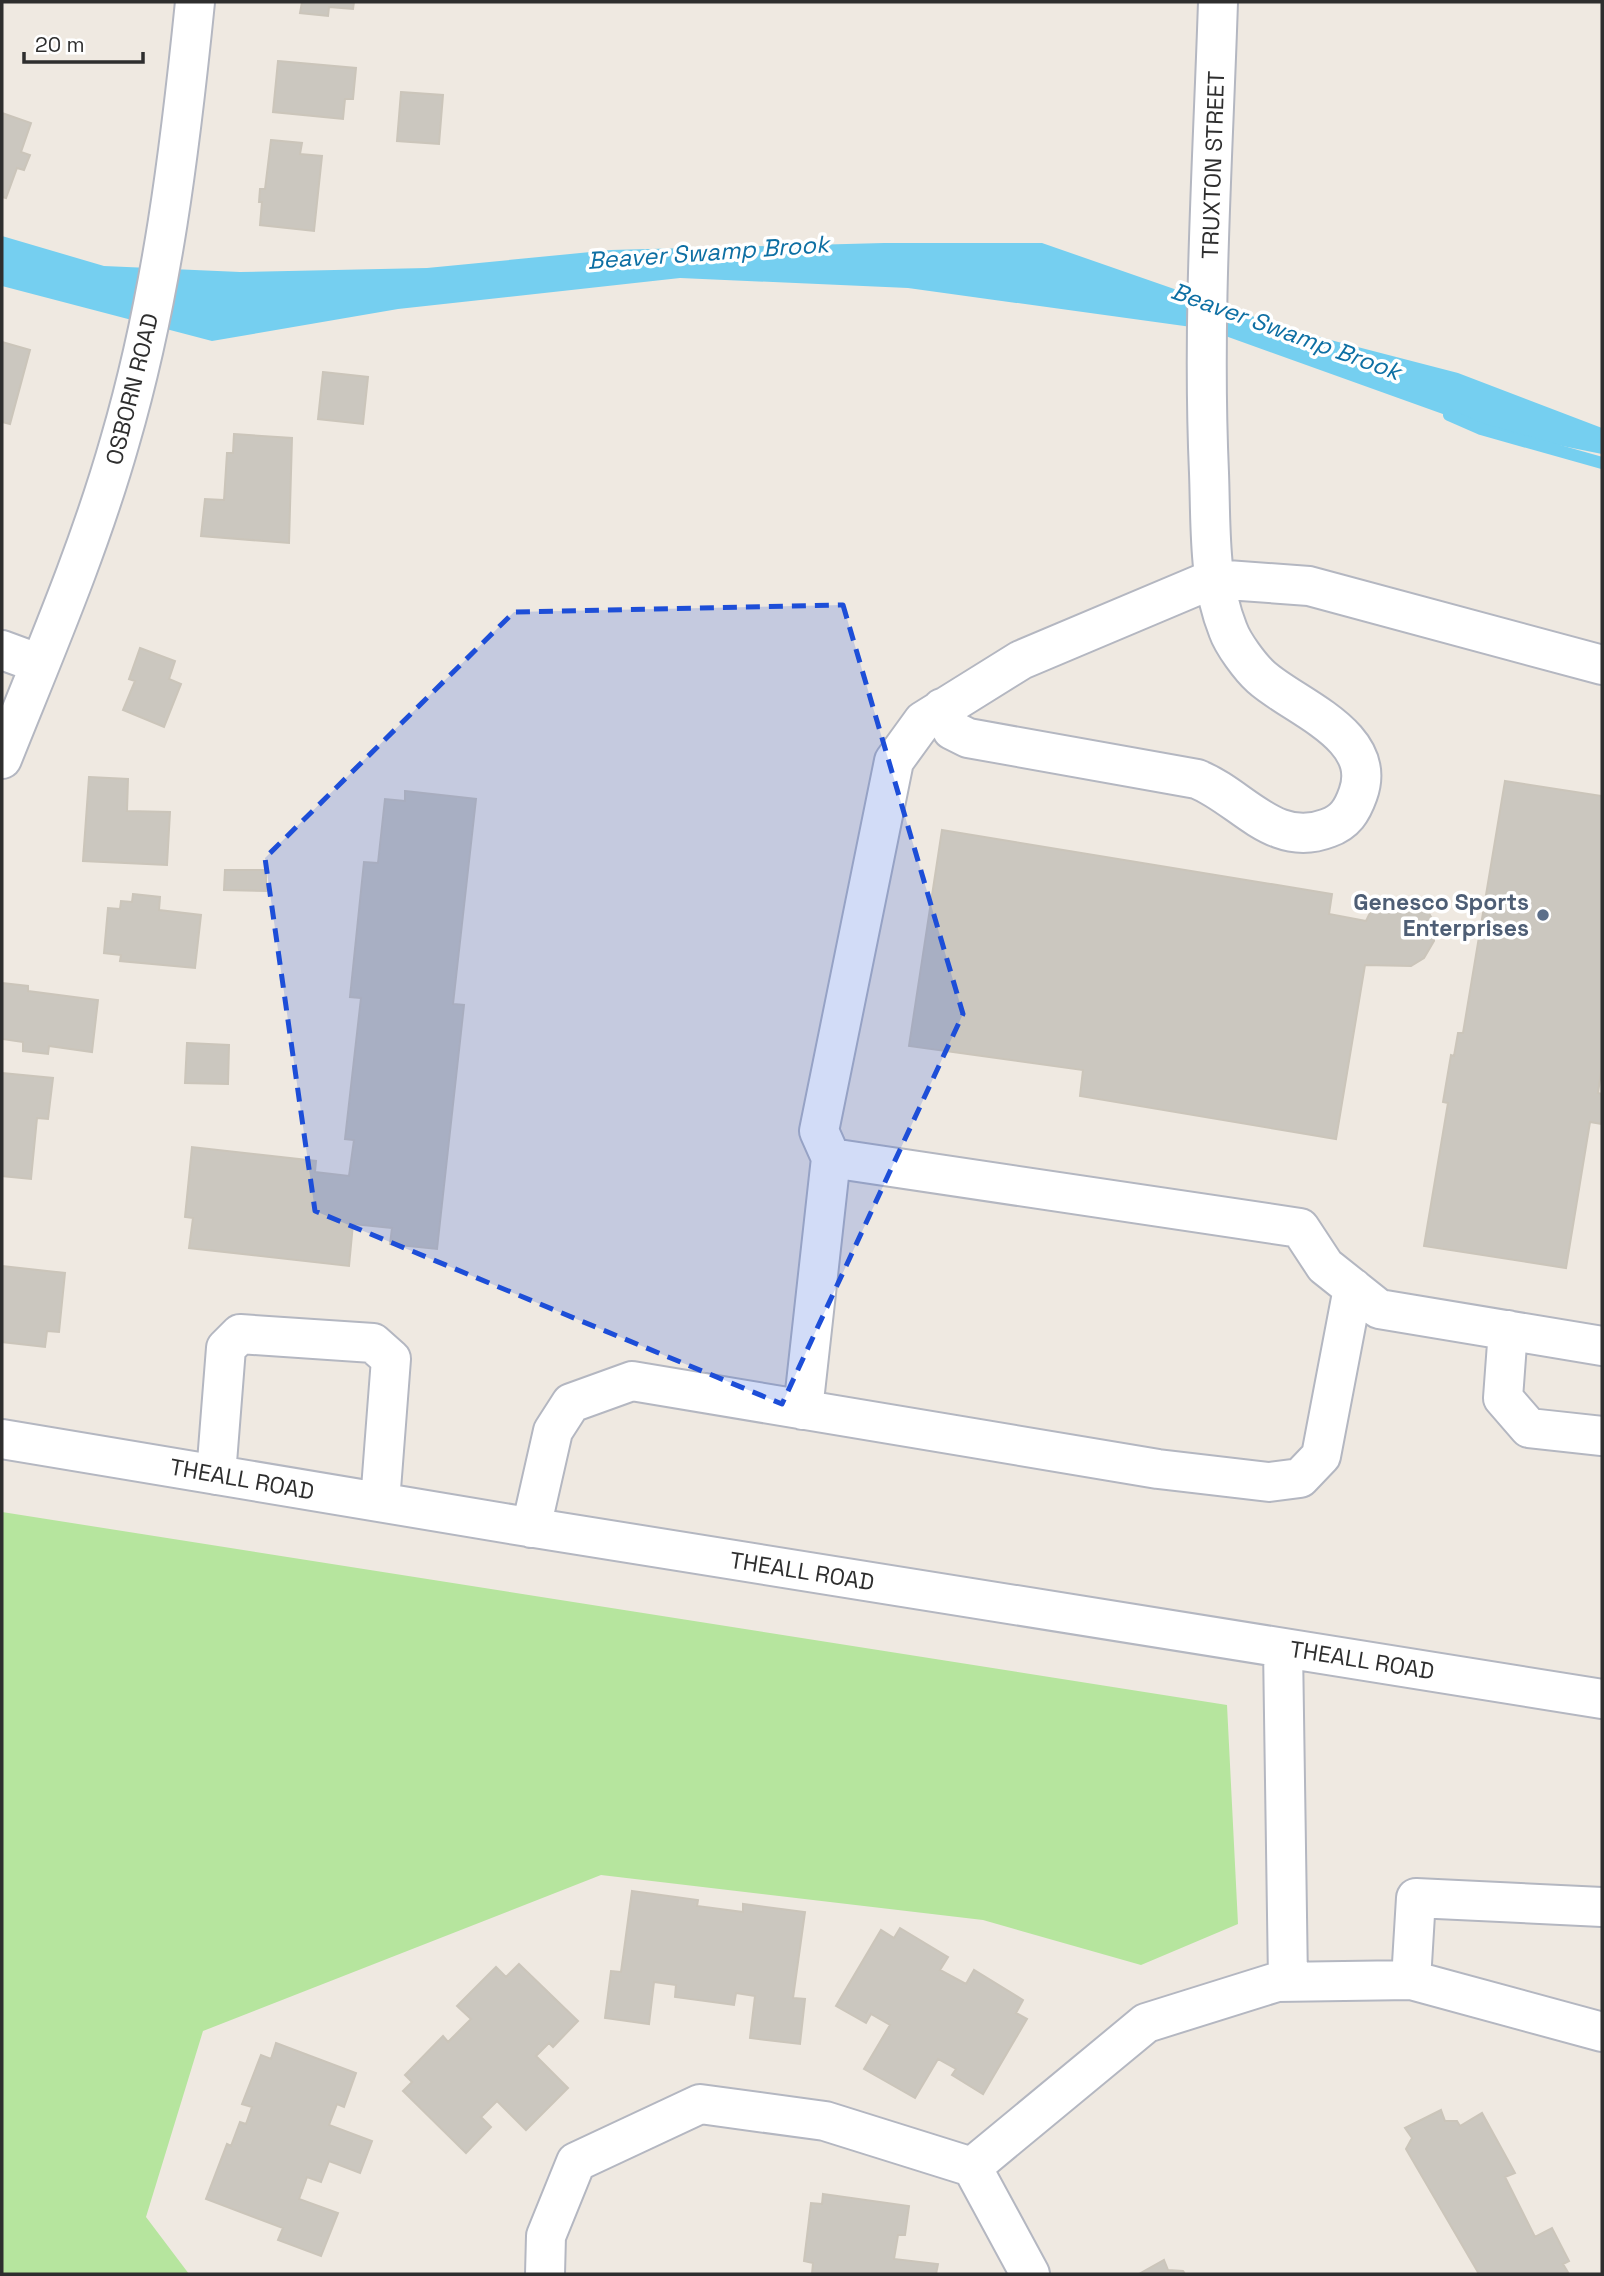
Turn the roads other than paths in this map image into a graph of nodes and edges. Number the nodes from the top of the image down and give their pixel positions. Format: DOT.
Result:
graph roads {
  1 [pos="195,2"];
  2 [pos="1218,2"];
  3 [pos="1213,579"];
  4 [pos="2,650"];
  5 [pos="40,664"];
  6 [pos="1602,665"];
  7 [pos="942,708"];
  8 [pos="2,760"];
  9 [pos="831,1158"];
  10 [pos="1353,1288"];
  11 [pos="1508,1330"];
  12 [pos="1602,1346"];
  13 [pos="803,1410"];
  14 [pos="1602,1436"];
  15 [pos="2,1439"];
  16 [pos="216,1475"];
  17 [pos="380,1502"];
  18 [pos="531,1528"];
  19 [pos="1283,1648"];
  20 [pos="1602,1699"];
  21 [pos="1602,1907"];
  22 [pos="1411,1980"];
  23 [pos="1288,1982"];
  24 [pos="1602,2032"];
  25 [pos="972,2167"];
  26 [pos="545,2274"];
  27 [pos="1030,2274"];
  1 -- 5 [label="street, OSBORN ROAD"];
  2 -- 3 [label="street, TRUXTON STREET"];
  3 -- 6 [label="street"];
  3 -- 7 [label="street"];
  3 -- 7 [label="street, TRUXTON STREET"];
  4 -- 5 [label="street"];
  5 -- 8 [label="street, OSBORN ROAD"];
  7 -- 9 [label="street"];
  9 -- 10 [label="street"];
  9 -- 13 [label="street"];
  10 -- 11 [label="street"];
  10 -- 13 [label="street"];
  11 -- 12 [label="street"];
  11 -- 14 [label="street"];
  13 -- 18 [label="street"];
  15 -- 16 [label="street, THEALL ROAD"];
  16 -- 17 [label="street, THEALL ROAD"];
  16 -- 17 [label="street"];
  17 -- 18 [label="street, THEALL ROAD"];
  18 -- 19 [label="street, THEALL ROAD"];
  19 -- 20 [label="street, THEALL ROAD"];
  19 -- 23 [label="street"];
  21 -- 22 [label="street"];
  22 -- 23 [label="street"];
  22 -- 24 [label="street"];
  23 -- 25 [label="street"];
  25 -- 26 [label="street"];
  25 -- 27 [label="street"];
}
